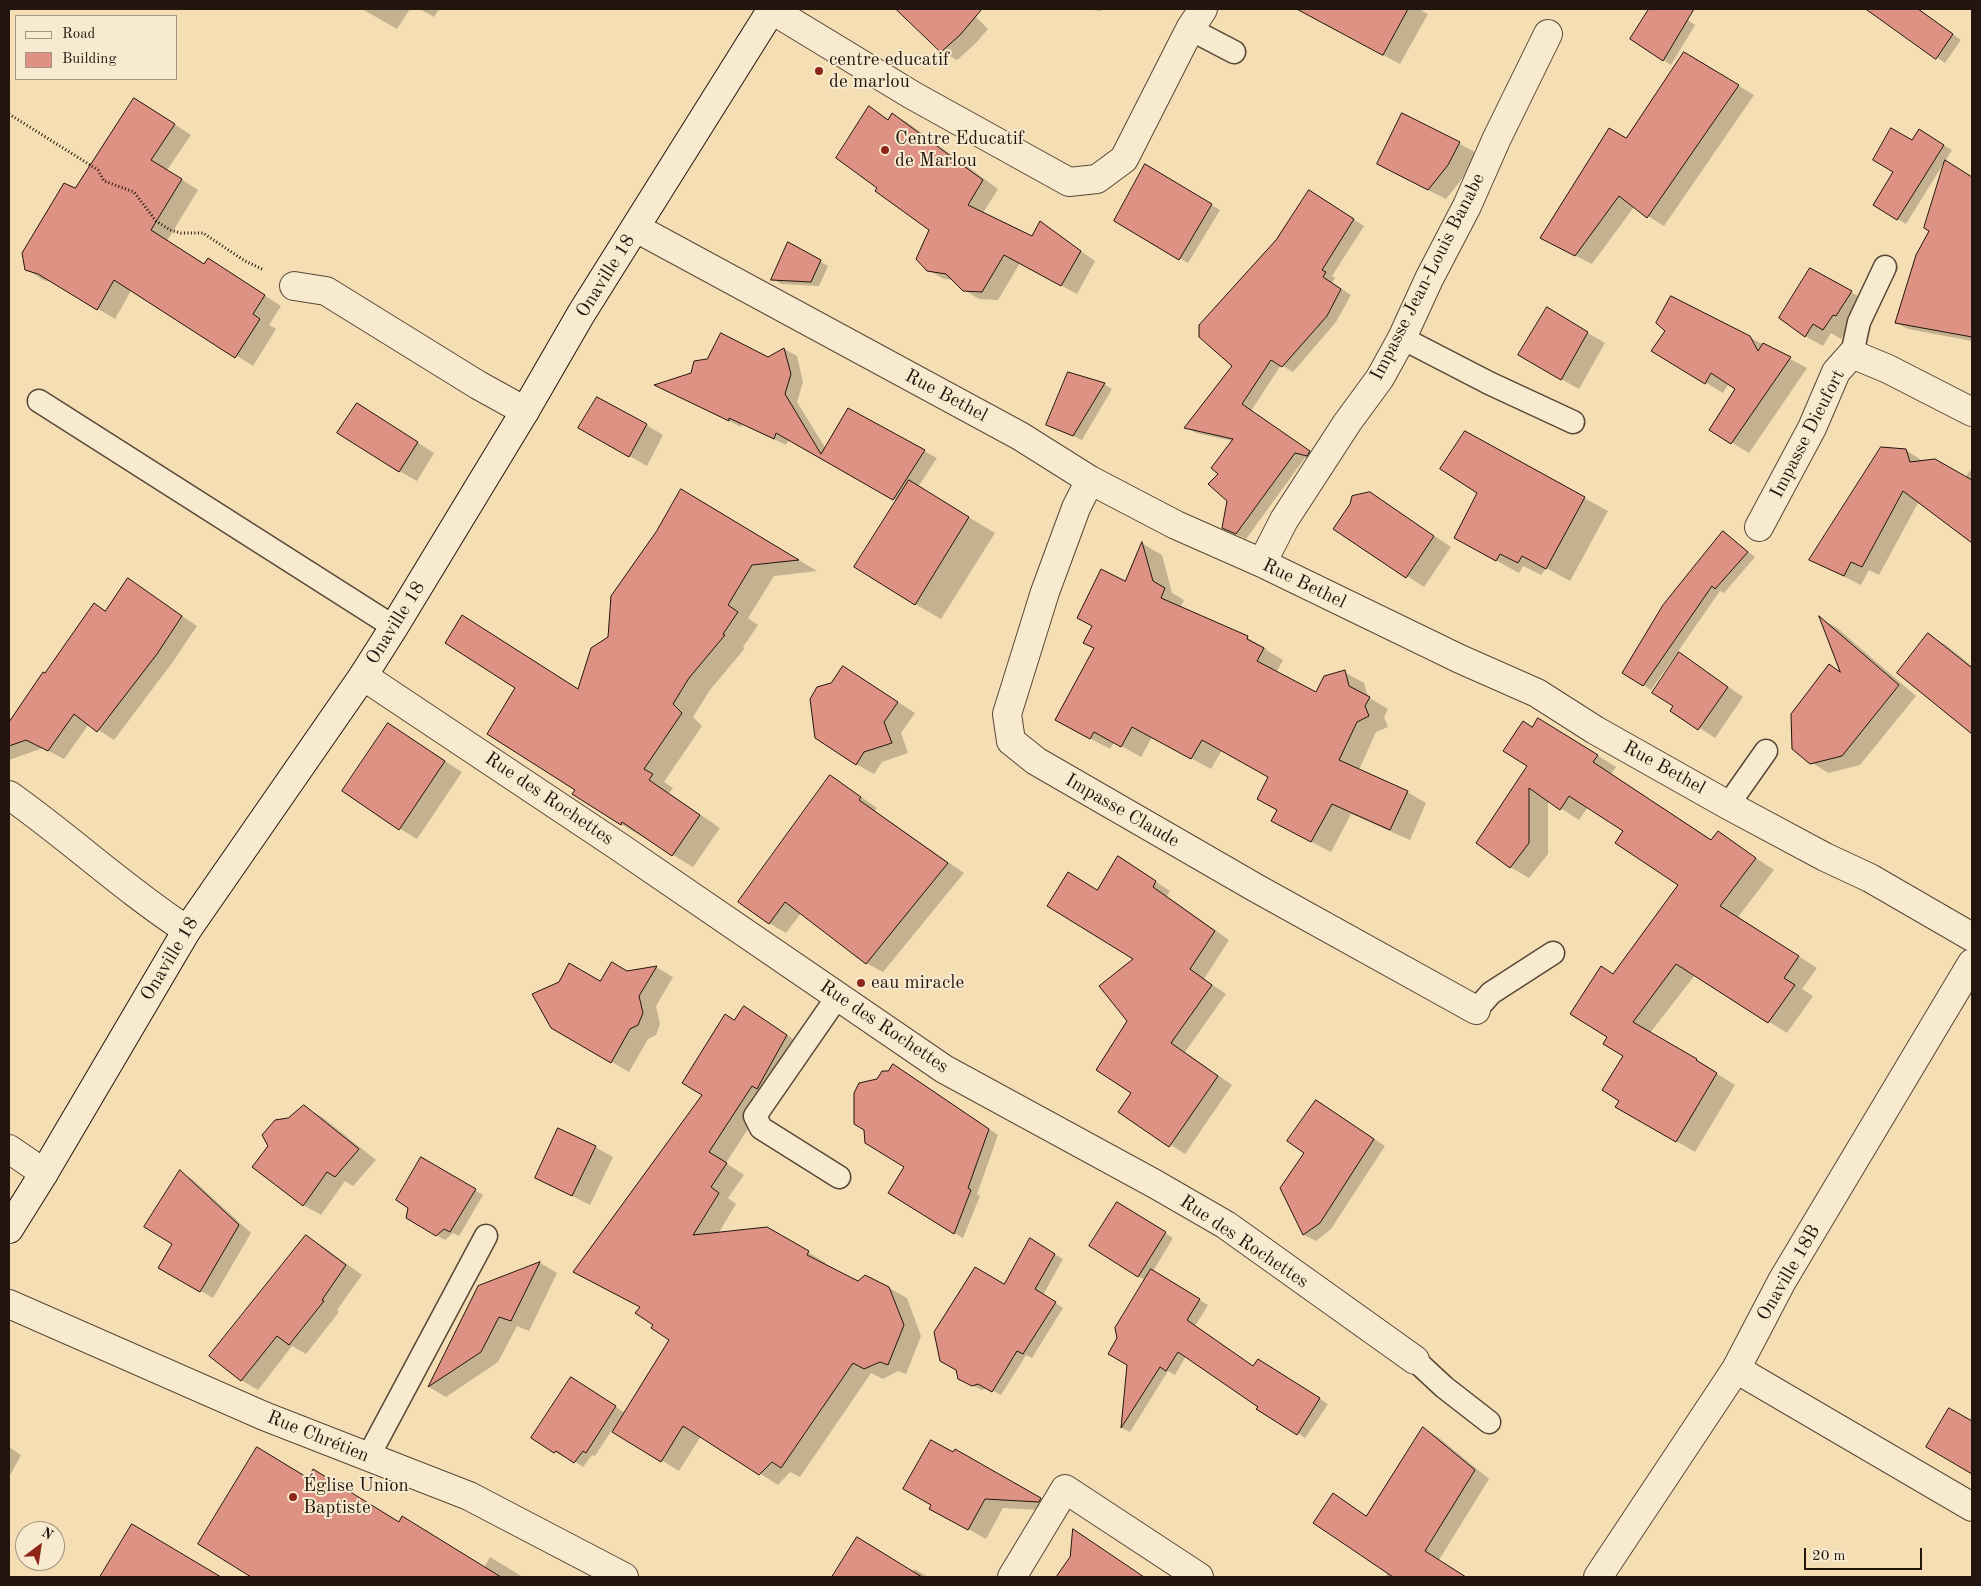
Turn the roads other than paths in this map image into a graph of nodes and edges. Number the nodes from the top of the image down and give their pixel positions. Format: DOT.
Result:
graph roads {
  1 [pos="772,9"];
  2 [pos="1197,19"];
  3 [pos="1548,34"];
  4 [pos="1234,52"];
  5 [pos="636,228"];
  6 [pos="1885,267"];
  7 [pos="294,286"];
  8 [pos="1402,338"];
  9 [pos="1852,354"];
  10 [pos="39,401"];
  11 [pos="525,411"];
  12 [pos="1972,412"];
  13 [pos="1573,422"];
  14 [pos="1090,480"];
  15 [pos="1759,527"];
  16 [pos="1262,563"];
  17 [pos="394,627"];
  18 [pos="363,676"];
  19 [pos="1766,751"];
  20 [pos="9,795"];
  21 [pos="1728,805"];
  22 [pos="187,930"];
  23 [pos="1972,937"];
  24 [pos="1553,953"];
  25 [pos="1972,965"];
  26 [pos="838,996"];
  27 [pos="1476,1010"];
  28 [pos="9,1149"];
  29 [pos="44,1172"];
  30 [pos="839,1177"];
  31 [pos="9,1229"];
  32 [pos="486,1236"];
  33 [pos="9,1304"];
  34 [pos="1415,1360"];
  35 [pos="1736,1369"];
  36 [pos="1489,1422"];
  37 [pos="368,1457"];
  38 [pos="1972,1507"];
  39 [pos="624,1577"];
  40 [pos="1012,1577"];
  41 [pos="1198,1577"];
  42 [pos="1598,1577"];
  1 -- 2 [label="street"];
  1 -- 5 [label="street, Onaville 18"];
  2 -- 4 [label="lane"];
  3 -- 8 [label="street, Impasse Jean-Louis Banabe"];
  5 -- 11 [label="street, Onaville 18"];
  5 -- 14 [label="street, Rue Bethel"];
  6 -- 9 [label="lane"];
  7 -- 11 [label="street"];
  8 -- 13 [label="lane"];
  8 -- 16 [label="street, Impasse Jean-Louis Banabe"];
  9 -- 12 [label="street, Impasse Dieufort"];
  9 -- 15 [label="street, Impasse Dieufort"];
  10 -- 17 [label="lane"];
  11 -- 17 [label="street, Onaville 18"];
  14 -- 16 [label="street, Rue Bethel"];
  14 -- 27 [label="street, Impasse Claude"];
  16 -- 21 [label="street, Rue Bethel"];
  17 -- 18 [label="street, Onaville 18"];
  18 -- 22 [label="street, Onaville 18"];
  18 -- 26 [label="street, Rue des Rochettes"];
  19 -- 21 [label="lane"];
  20 -- 22 [label="street"];
  21 -- 23 [label="street, Rue Bethel"];
  22 -- 29 [label="street, Onaville 18"];
  24 -- 27 [label="lane"];
  25 -- 35 [label="street, Onaville 18B"];
  26 -- 30 [label="lane"];
  26 -- 34 [label="street, Rue des Rochettes"];
  28 -- 29 [label="street"];
  29 -- 31 [label="street, Onaville 18"];
  32 -- 37 [label="lane"];
  33 -- 37 [label="street, Rue Chrétien"];
  34 -- 36 [label="lane"];
  35 -- 38 [label="street"];
  35 -- 42 [label="street, Onaville 18B"];
  37 -- 39 [label="street, Rue Chrétien"];
  40 -- 41 [label="street"];
}
